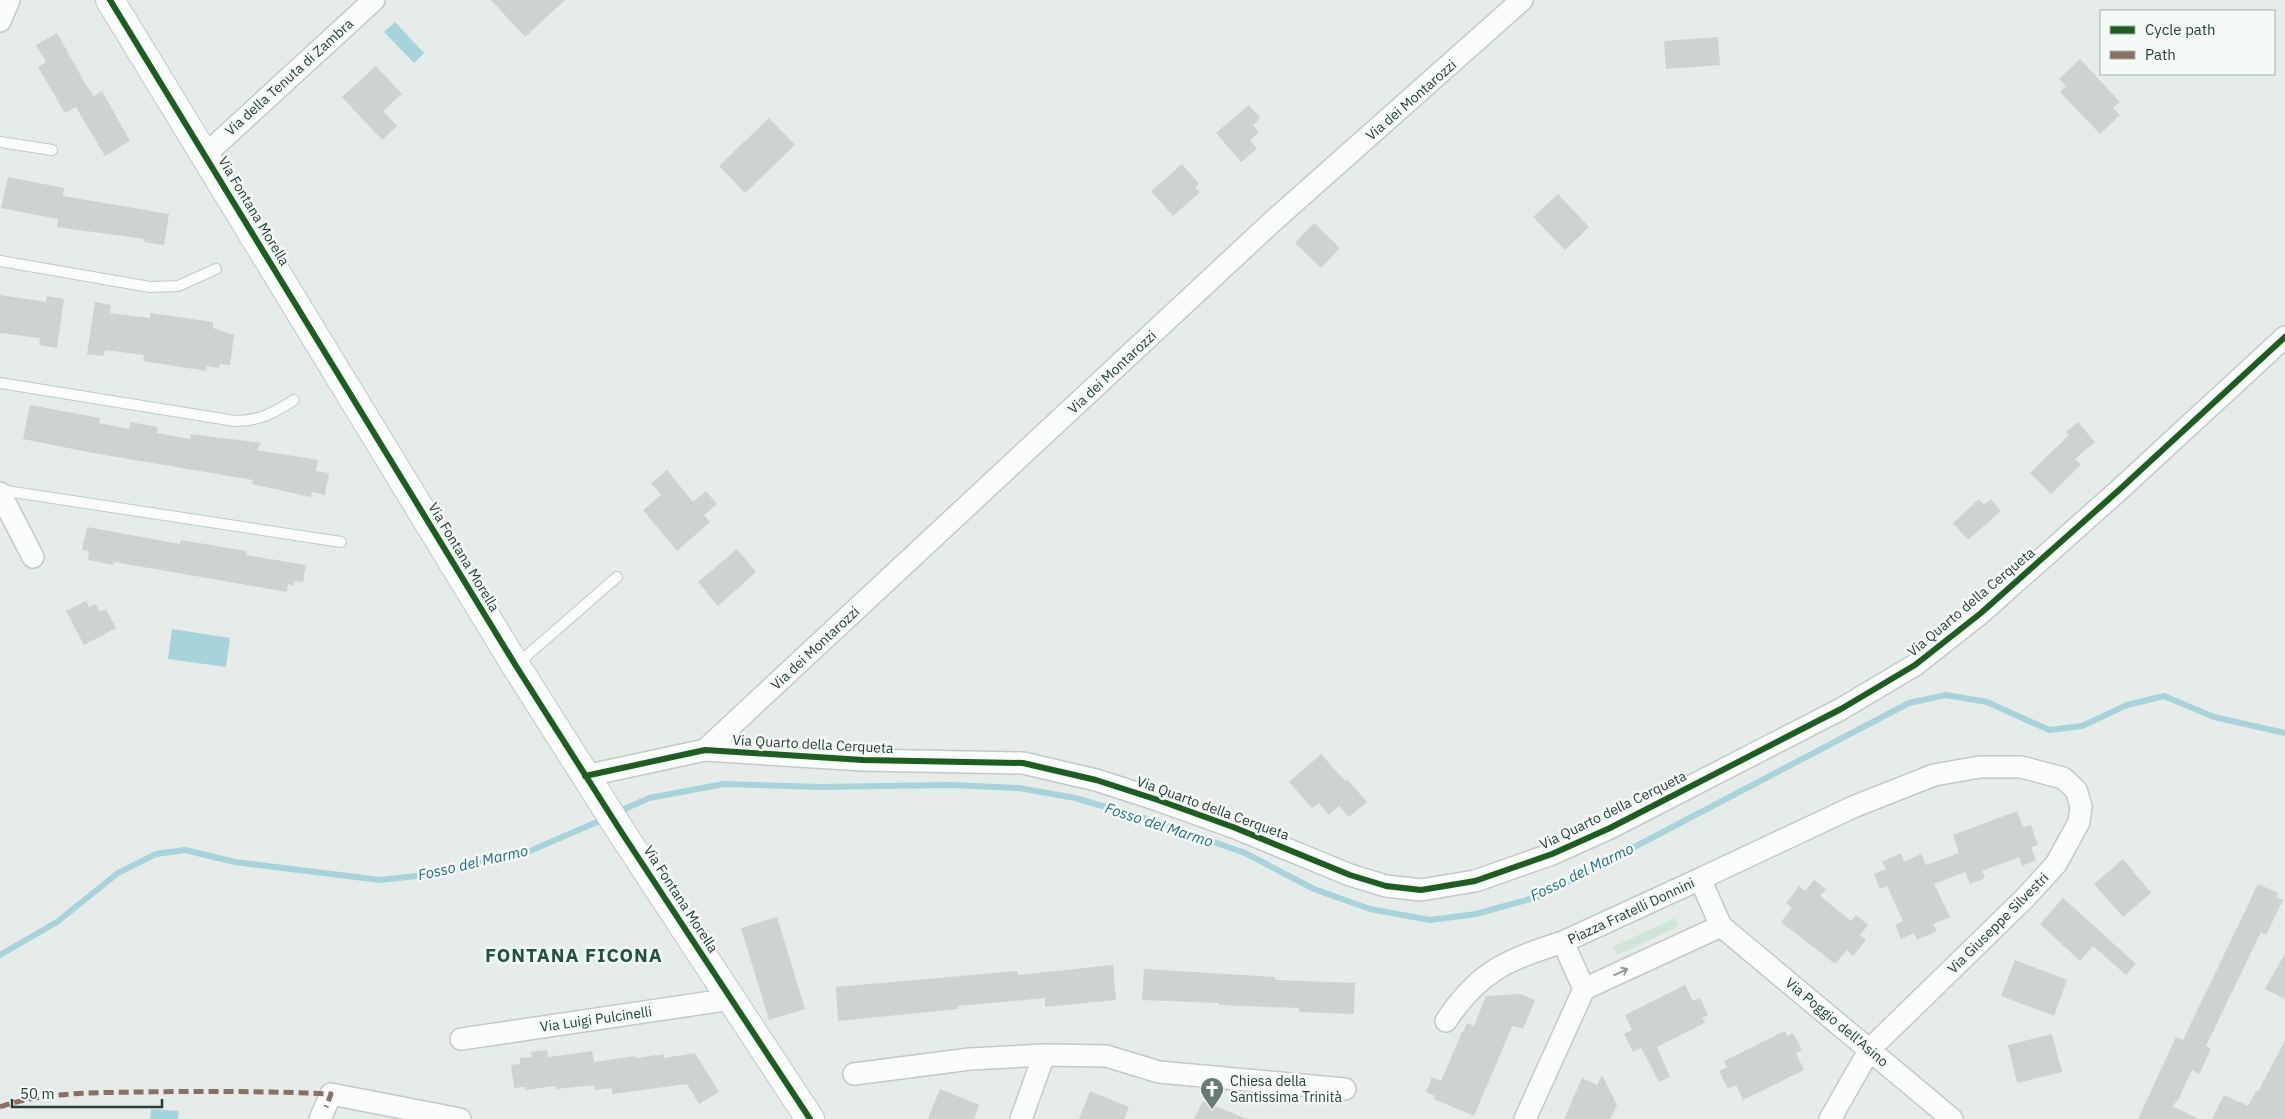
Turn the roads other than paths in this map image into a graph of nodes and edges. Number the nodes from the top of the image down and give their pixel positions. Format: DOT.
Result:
graph roads {
  1 [pos="110,0"];
  2 [pos="374,0"];
  3 [pos="1522,0"];
  4 [pos="0,142"];
  5 [pos="52,150"];
  6 [pos="205,155"];
  7 [pos="0,261"];
  8 [pos="216,269"];
  9 [pos="2285,337"];
  10 [pos="0,383"];
  11 [pos="294,400"];
  12 [pos="0,491"];
  13 [pos="341,542"];
  14 [pos="32,557"];
  15 [pos="617,577"];
  16 [pos="516,666"];
  17 [pos="705,750"];
  18 [pos="591,784"];
  19 [pos="1700,879"];
  20 [pos="1721,926"];
  21 [pos="1563,942"];
  22 [pos="1584,989"];
  23 [pos="732,999"];
  24 [pos="1446,1021"];
  25 [pos="461,1039"];
  26 [pos="1870,1048"];
  27 [pos="1044,1055"];
  28 [pos="854,1074"];
  29 [pos="1345,1089"];
  30 [pos="326,1107"];
  31 [pos="460,1119"];
  32 [pos="810,1119"];
  33 [pos="1021,1119"];
  34 [pos="1525,1119"];
  35 [pos="1830,1119"];
  36 [pos="1952,1119"];
  1 -- 6 [label="street, Via Fontana Morella"];
  2 -- 6 [label="street, Via della Tenuta di Zambra"];
  3 -- 17 [label="street, Via dei Montarozzi"];
  4 -- 5 [label="lane"];
  6 -- 16 [label="street, Via Fontana Morella"];
  7 -- 8 [label="lane"];
  9 -- 17 [label="street, Via Quarto della Cerqueta"];
  10 -- 11 [label="lane"];
  12 -- 13 [label="lane"];
  12 -- 14 [label="street"];
  15 -- 16 [label="lane"];
  16 -- 18 [label="street, Via Fontana Morella"];
  17 -- 18 [label="street, Via Quarto della Cerqueta"];
  18 -- 23 [label="street, Via Fontana Morella"];
  19 -- 20 [label="street, Piazza Fratelli Donnini"];
  19 -- 21 [label="street, Piazza Fratelli Donnini"];
  19 -- 26 [label="street, Via Giuseppe Silvestri"];
  22 -- 20 [label="street, one-way"];
  20 -- 26 [label="street, Via Poggio dell'Asino"];
  21 -- 22 [label="street, Piazza Fratelli Donnini"];
  21 -- 24 [label="street"];
  22 -- 34 [label="street"];
  23 -- 25 [label="street, Via Luigi Pulcinelli"];
  23 -- 32 [label="street, Via Fontana Morella"];
  26 -- 35 [label="street, Via Giuseppe Silvestri"];
  26 -- 36 [label="street, Via Poggio dell'Asino"];
  27 -- 28 [label="street"];
  27 -- 29 [label="street"];
  27 -- 33 [label="street"];
  30 -- 31 [label="street"];
}
